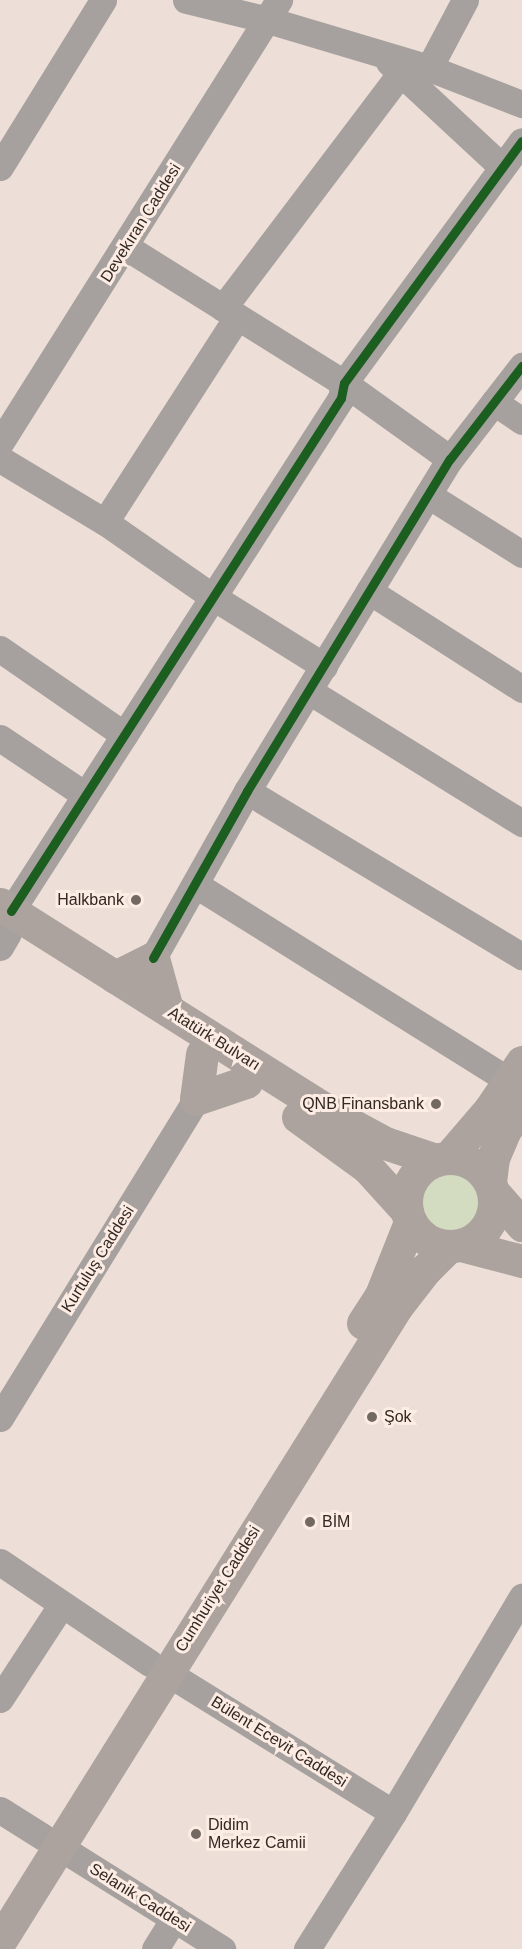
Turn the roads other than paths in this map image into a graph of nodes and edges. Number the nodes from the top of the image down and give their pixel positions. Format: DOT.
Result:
graph roads {
  1 [pos="103,0"];
  2 [pos="186,0"];
  3 [pos="465,0"];
  4 [pos="274,10"];
  5 [pos="392,65"];
  6 [pos="429,68"];
  7 [pos="522,104"];
  8 [pos="522,141"];
  9 [pos="0,167"];
  10 [pos="502,167"];
  11 [pos="126,247"];
  12 [pos="230,313"];
  13 [pos="522,366"];
  14 [pos="344,383"];
  15 [pos="494,402"];
  16 [pos="522,421"];
  17 [pos="0,443"];
  18 [pos="0,459"];
  19 [pos="450,459"];
  20 [pos="428,495"];
  21 [pos="105,522"];
  22 [pos="522,554"];
  23 [pos="369,591"];
  24 [pos="213,597"];
  25 [pos="0,650"];
  26 [pos="324,666"];
  27 [pos="522,689"];
  28 [pos="309,691"];
  29 [pos="124,735"];
  30 [pos="0,738"];
  31 [pos="247,791"];
  32 [pos="85,795"];
  33 [pos="522,823"];
  34 [pos="196,885"];
  35 [pos="4,925"];
  36 [pos="522,956"];
  37 [pos="153,958"];
  38 [pos="115,977"];
  39 [pos="167,1009"];
  40 [pos="202,1054"];
  41 [pos="246,1082"];
  42 [pos="518,1082"];
  43 [pos="196,1100"];
  44 [pos="442,1159"];
  45 [pos="492,1188"];
  46 [pos="409,1217"];
  47 [pos="522,1225"];
  48 [pos="455,1246"];
  49 [pos="522,1261"];
  50 [pos="0,1418"];
  51 [pos="0,1562"];
  52 [pos="522,1596"];
  53 [pos="62,1604"];
  54 [pos="158,1668"];
  55 [pos="0,1699"];
  56 [pos="0,1810"];
  57 [pos="393,1813"];
  58 [pos="51,1842"];
  59 [pos="0,1908"];
  60 [pos="174,1919"];
  61 [pos="0,1941"];
  62 [pos="155,1949"];
  63 [pos="222,1949"];
  64 [pos="307,1949"];
  1 -- 9 [label="street"];
  2 -- 4 [label="street"];
  3 -- 6 [label="street"];
  4 -- 5 [label="street"];
  4 -- 11 [label="street, Devekıran Caddesi"];
  5 -- 6 [label="street"];
  5 -- 10 [label="street"];
  5 -- 12 [label="street"];
  6 -- 7 [label="street"];
  8 -- 10 [label="street"];
  10 -- 14 [label="street"];
  11 -- 12 [label="street"];
  11 -- 17 [label="street, Devekıran Caddesi"];
  12 -- 14 [label="street"];
  12 -- 21 [label="street"];
  13 -- 15 [label="street"];
  14 -- 19 [label="street"];
  14 -- 24 [label="street"];
  15 -- 16 [label="street"];
  15 -- 19 [label="street"];
  18 -- 21 [label="street"];
  19 -- 20 [label="street"];
  20 -- 22 [label="street"];
  20 -- 23 [label="street"];
  21 -- 24 [label="street"];
  23 -- 26 [label="street"];
  23 -- 27 [label="street"];
  24 -- 26 [label="street"];
  24 -- 29 [label="street"];
  25 -- 29 [label="street"];
  26 -- 28 [label="street"];
  28 -- 31 [label="street"];
  28 -- 33 [label="street"];
  29 -- 32 [label="street"];
  30 -- 32 [label="street"];
  31 -- 34 [label="street"];
  31 -- 36 [label="street"];
  32 -- 35 [label="street"];
  34 -- 37 [label="street"];
  34 -- 42 [label="street"];
  35 -- 38 [label="main road, Atatürk Bulvarı"];
  35 -- 40 [label="main road, Atatürk Bulvarı"];
  37 -- 38 [label="main road"];
  37 -- 39 [label="main road"];
  38 -- 39 [label="main road, Atatürk Bulvarı"];
  39 -- 44 [label="main road, Atatürk Bulvarı"];
  40 -- 41 [label="main road, Atatürk Bulvarı"];
  40 -- 43 [label="main road"];
  41 -- 43 [label="main road"];
  41 -- 46 [label="main road, Atatürk Bulvarı"];
  42 -- 44 [label="main road"];
  42 -- 45 [label="main road"];
  43 -- 50 [label="street, Kurtuluş Caddesi"];
  44 -- 45 [label="main road"];
  44 -- 46 [label="main road"];
  45 -- 47 [label="main road"];
  45 -- 48 [label="main road"];
  46 -- 48 [label="main road"];
  46 -- 54 [label="main road, Cumhuriyet Caddesi"];
  48 -- 49 [label="main road"];
  48 -- 54 [label="main road, Cumhuriyet Caddesi"];
  51 -- 53 [label="street, Bülent Ecevit Caddesi"];
  52 -- 57 [label="street"];
  53 -- 54 [label="street, Bülent Ecevit Caddesi"];
  53 -- 55 [label="street"];
  54 -- 57 [label="street, Bülent Ecevit Caddesi"];
  54 -- 58 [label="main road, Cumhuriyet Caddesi"];
  56 -- 58 [label="street, Selanik Caddesi"];
  57 -- 64 [label="street"];
  58 -- 59 [label="main road, Cumhuriyet Caddesi"];
  58 -- 60 [label="street, Selanik Caddesi"];
  58 -- 61 [label="main road, Cumhuriyet Caddesi"];
  60 -- 62 [label="street"];
  60 -- 63 [label="street, Selanik Caddesi"];
}
